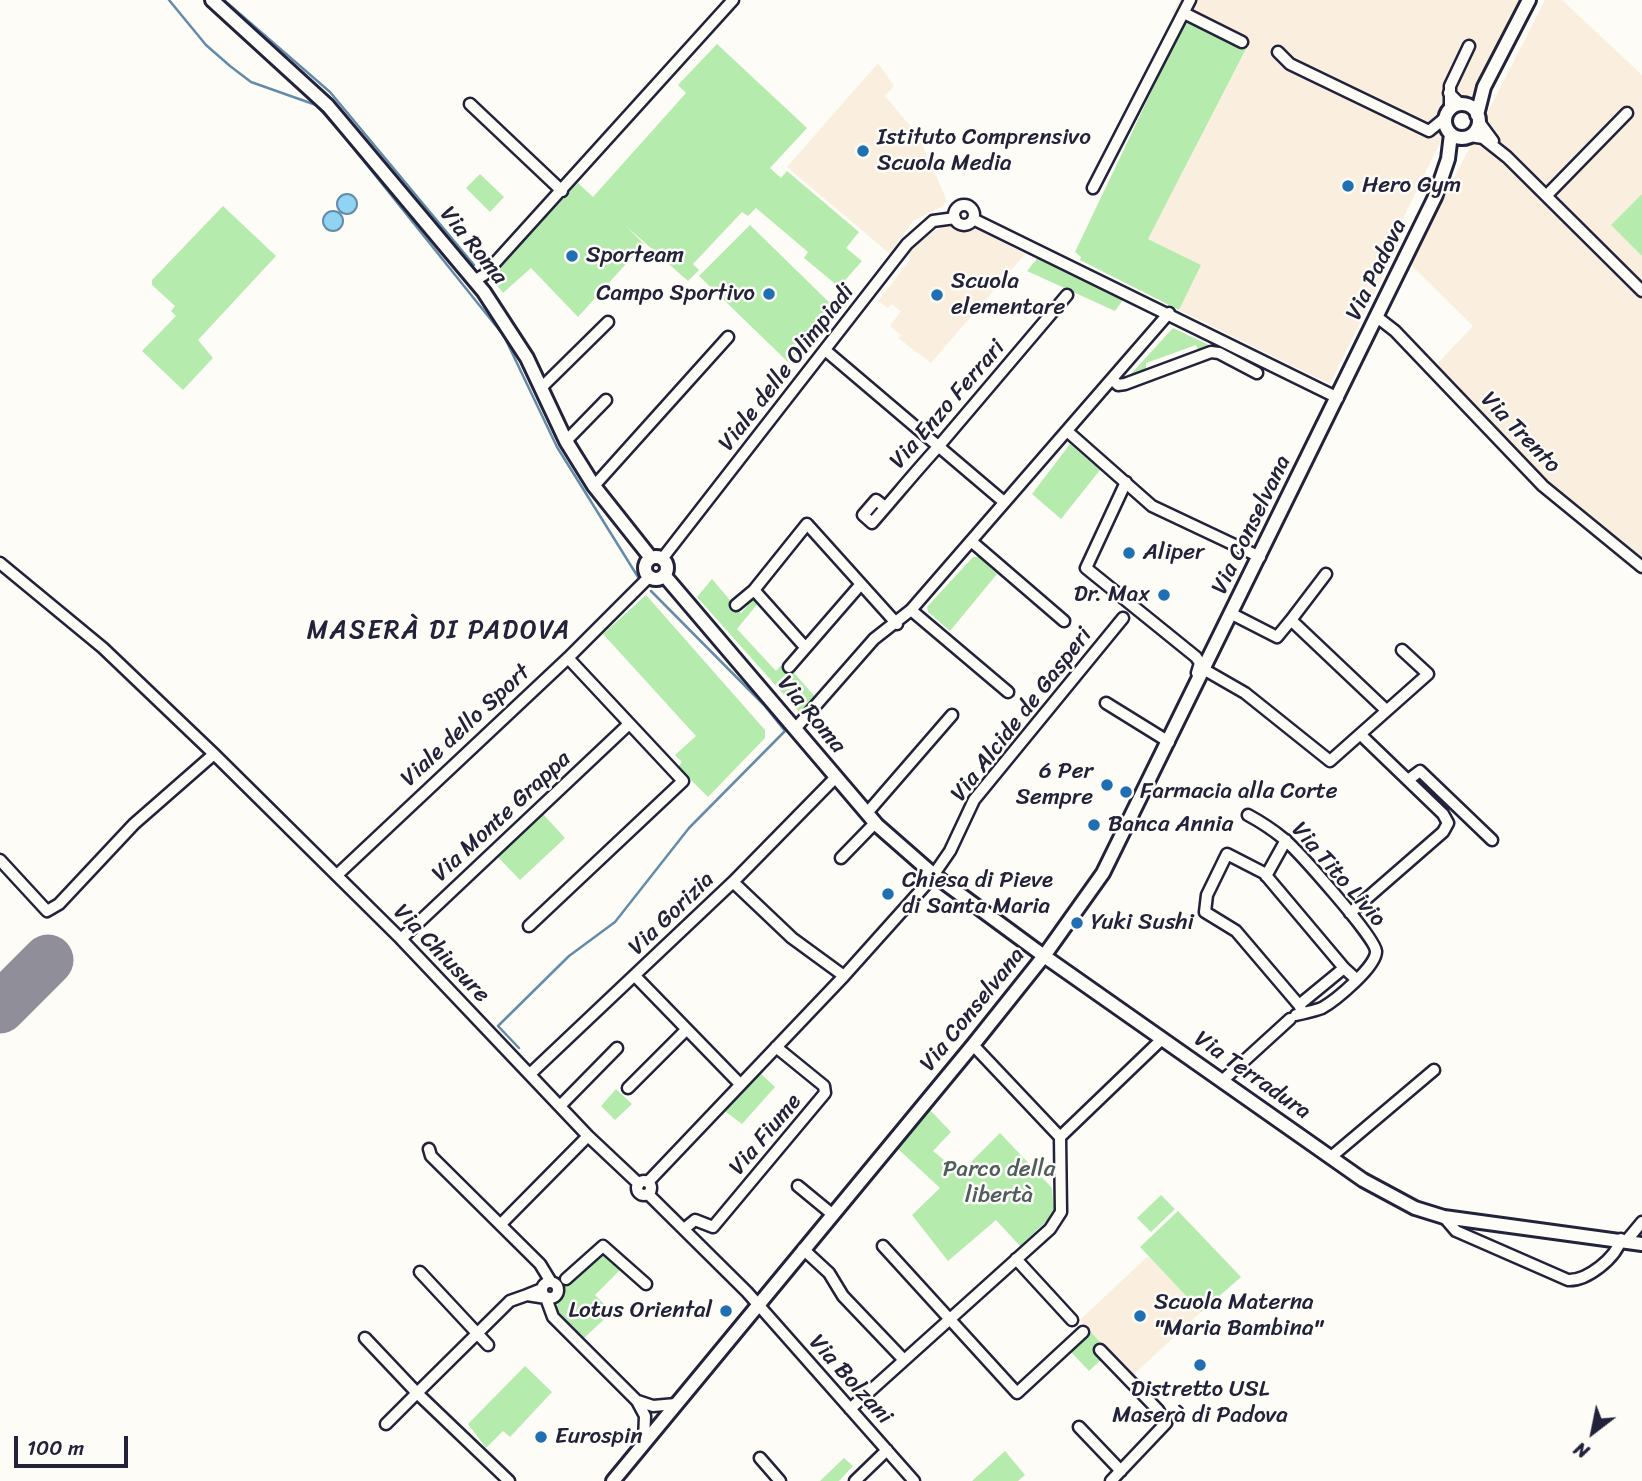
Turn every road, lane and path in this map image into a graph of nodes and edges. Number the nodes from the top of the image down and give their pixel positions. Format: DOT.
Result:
graph roads {
  1 [pos="212,0"];
  2 [pos="733,0"];
  3 [pos="1191,0"];
  4 [pos="1530,0"];
  5 [pos="1184,13"];
  6 [pos="1242,42"];
  7 [pos="1469,47"];
  8 [pos="1278,52"];
  9 [pos="1484,87"];
  10 [pos="470,104"];
  11 [pos="1455,109"];
  12 [pos="1627,113"];
  13 [pos="1478,118"];
  14 [pos="1433,129"];
  15 [pos="1451,133"];
  16 [pos="1468,137"];
  17 [pos="1507,157"];
  18 [pos="1448,159"];
  19 [pos="1093,188"];
  20 [pos="562,191"];
  21 [pos="1546,195"];
  22 [pos="955,218"];
  23 [pos="973,219"];
  24 [pos="475,280"];
  25 [pos="1642,291"];
  26 [pos="1067,295"];
  27 [pos="1169,313"];
  28 [pos="1377,317"];
  29 [pos="608,322"];
  30 [pos="728,337"];
  31 [pos="825,350"];
  32 [pos="1257,373"];
  33 [pos="1115,376"];
  34 [pos="541,388"];
  35 [pos="1338,398"];
  36 [pos="606,400"];
  37 [pos="1067,431"];
  38 [pos="566,441"];
  39 [pos="938,447"];
  40 [pos="1126,482"];
  41 [pos="594,486"];
  42 [pos="1004,502"];
  43 [pos="885,508"];
  44 [pos="971,541"];
  45 [pos="1259,557"];
  46 [pos="656,559"];
  47 [pos="0,563"];
  48 [pos="1642,568"];
  49 [pos="1326,574"];
  50 [pos="664,575"];
  51 [pos="650,576"];
  52 [pos="861,584"];
  53 [pos="754,590"];
  54 [pos="736,605"];
  55 [pos="911,610"];
  56 [pos="1232,614"];
  57 [pos="1123,618"];
  58 [pos="1291,620"];
  59 [pos="1064,621"];
  60 [pos="897,624"];
  61 [pos="805,647"];
  62 [pos="1402,650"];
  63 [pos="568,658"];
  64 [pos="789,667"];
  65 [pos="1205,670"];
  66 [pos="1008,691"];
  67 [pos="1194,691"];
  68 [pos="1106,703"];
  69 [pos="1386,710"];
  70 [pos="952,716"];
  71 [pos="629,724"];
  72 [pos="795,729"];
  73 [pos="1362,736"];
  74 [pos="1169,742"];
  75 [pos="214,754"];
  76 [pos="836,777"];
  77 [pos="1408,780"];
  78 [pos="1248,815"];
  79 [pos="871,818"];
  80 [pos="1286,840"];
  81 [pos="1492,840"];
  82 [pos="841,858"];
  83 [pos="0,860"];
  84 [pos="337,874"];
  85 [pos="934,875"];
  86 [pos="1266,876"];
  87 [pos="733,882"];
  88 [pos="1350,913"];
  89 [pos="529,926"];
  90 [pos="401,939"];
  91 [pos="1044,956"];
  92 [pos="1344,968"];
  93 [pos="635,976"];
  94 [pos="844,976"];
  95 [pos="1356,979"];
  96 [pos="1297,1013"];
  97 [pos="685,1030"];
  98 [pos="1162,1039"];
  99 [pos="973,1045"];
  100 [pos="776,1047"];
  101 [pos="617,1048"];
  102 [pos="1434,1070"];
  103 [pos="530,1074"];
  104 [pos="1222,1081"];
  105 [pos="740,1084"];
  106 [pos="628,1088"];
  107 [pos="560,1106"];
  108 [pos="587,1136"];
  109 [pos="1060,1137"];
  110 [pos="429,1149"];
  111 [pos="1331,1157"];
  112 [pos="643,1183"];
  113 [pos="798,1186"];
  114 [pos="832,1214"];
  115 [pos="1444,1217"];
  116 [pos="1642,1222"];
  117 [pos="501,1224"];
  118 [pos="684,1229"];
  119 [pos="1624,1239"];
  120 [pos="1642,1244"];
  121 [pos="883,1247"];
  122 [pos="803,1249"];
  123 [pos="1016,1259"];
  124 [pos="420,1272"];
  125 [pos="646,1284"];
  126 [pos="550,1289"];
  127 [pos="757,1304"];
  128 [pos="947,1320"];
  129 [pos="1072,1320"];
  130 [pos="1083,1332"];
  131 [pos="476,1333"];
  132 [pos="365,1338"];
  133 [pos="488,1345"];
  134 [pos="1100,1350"];
  135 [pos="904,1360"];
  136 [pos="417,1393"];
  137 [pos="637,1401"];
  138 [pos="676,1404"];
  139 [pos="850,1409"];
  140 [pos="386,1424"];
  141 [pos="1079,1427"];
  142 [pos="644,1442"];
  143 [pos="887,1450"];
  144 [pos="760,1458"];
  145 [pos="1121,1471"];
  146 [pos="509,1481"];
  147 [pos="613,1481"];
  148 [pos="780,1481"];
  149 [pos="855,1481"];
  150 [pos="914,1481"];
  151 [pos="1111,1481"];
  1 -- 24 [label="main road, Via Roma"];
  2 -- 20 [label="street"];
  3 -- 5 [label="street"];
  4 -- 9 [label="main road"];
  5 -- 6 [label="street"];
  5 -- 19 [label="street"];
  7 -- 11 [label="street"];
  8 -- 14 [label="street"];
  9 -- 11 [label="main road"];
  9 -- 13 [label="main road"];
  10 -- 20 [label="street"];
  11 -- 13 [label="main road"];
  11 -- 14 [label="street"];
  11 -- 15 [label="main road"];
  12 -- 21 [label="street"];
  13 -- 16 [label="main road, Via Padova"];
  13 -- 17 [label="street"];
  14 -- 15 [label="street"];
  15 -- 16 [label="main road"];
  15 -- 18 [label="main road, Via Padova"];
  16 -- 17 [label="street"];
  16 -- 18 [label="main road, Via Padova"];
  17 -- 21 [label="street"];
  18 -- 28 [label="main road, Via Padova"];
  20 -- 24 [label="street"];
  21 -- 25 [label="street"];
  22 -- 23 [label="street"];
  22 -- 23 [label="street"];
  22 -- 31 [label="street, Viale delle Olimpiadi"];
  23 -- 27 [label="street"];
  24 -- 34 [label="main road, Via Roma"];
  26 -- 39 [label="street, Via Enzo Ferrari"];
  27 -- 33 [label="street"];
  27 -- 35 [label="street"];
  28 -- 35 [label="main road, Via Padova"];
  28 -- 48 [label="street, Via Trento"];
  29 -- 34 [label="street"];
  30 -- 41 [label="street"];
  31 -- 39 [label="street"];
  31 -- 46 [label="street, Viale delle Olimpiadi"];
  32 -- 33 [label="street"];
  33 -- 37 [label="street"];
  34 -- 38 [label="main road, Via Roma"];
  35 -- 45 [label="main road, Via Conselvana"];
  36 -- 38 [label="street"];
  37 -- 40 [label="street"];
  37 -- 42 [label="street"];
  38 -- 41 [label="main road, Via Roma"];
  39 -- 42 [label="street"];
  39 -- 43 [label="street, Via Enzo Ferrari"];
  40 -- 45 [label="street"];
  40 -- 67 [label="street"];
  41 -- 46 [label="main road, Via Roma"];
  42 -- 44 [label="street"];
  44 -- 55 [label="street"];
  44 -- 59 [label="street"];
  45 -- 56 [label="main road, Via Conselvana"];
  46 -- 50 [label="main road"];
  46 -- 51 [label="main road"];
  47 -- 75 [label="street, Via Chiusure"];
  49 -- 58 [label="street"];
  50 -- 51 [label="main road"];
  50 -- 72 [label="main road, Via Roma"];
  51 -- 63 [label="street, Viale dello Sport"];
  52 -- 53 [label="street"];
  52 -- 60 [label="street"];
  52 -- 61 [label="street"];
  53 -- 54 [label="street"];
  53 -- 61 [label="street"];
  55 -- 60 [label="street"];
  55 -- 66 [label="street"];
  56 -- 58 [label="street"];
  56 -- 65 [label="main road, Via Conselvana"];
  57 -- 85 [label="street, Via Alcide de Gasperi"];
  58 -- 69 [label="street"];
  60 -- 72 [label="street"];
  61 -- 64 [label="street"];
  62 -- 69 [label="street"];
  63 -- 71 [label="street"];
  63 -- 84 [label="street, Viale dello Sport"];
  65 -- 67 [label="main road, Via Conselvana"];
  65 -- 73 [label="street"];
  67 -- 74 [label="main road, Via Conselvana"];
  68 -- 74 [label="street"];
  69 -- 73 [label="street"];
  70 -- 79 [label="street"];
  71 -- 89 [label="street"];
  71 -- 90 [label="street, Via Monte Grappa"];
  72 -- 76 [label="main road, Via Roma"];
  73 -- 77 [label="street"];
  74 -- 91 [label="main road, Via Conselvana"];
  75 -- 83 [label="street"];
  75 -- 84 [label="street, Via Chiusure"];
  76 -- 79 [label="main road, Via Roma"];
  76 -- 87 [label="street, Via Gorizia"];
  77 -- 81 [label="street"];
  77 -- 88 [label="street"];
  78 -- 80 [label="street, Via Tito Livio"];
  79 -- 82 [label="street"];
  79 -- 85 [label="main road, Via Roma"];
  80 -- 86 [label="street"];
  80 -- 88 [label="street, Via Tito Livio"];
  84 -- 90 [label="street, Via Chiusure"];
  85 -- 91 [label="main road, Via Terradura"];
  85 -- 94 [label="street"];
  86 -- 92 [label="street"];
  86 -- 96 [label="street"];
  87 -- 93 [label="street, Via Gorizia"];
  87 -- 94 [label="street"];
  88 -- 95 [label="street, Via Tito Livio"];
  90 -- 103 [label="street, Via Chiusure"];
  91 -- 98 [label="main road, Via Terradura"];
  91 -- 99 [label="main road, Via Conselvana"];
  92 -- 95 [label="street"];
  92 -- 96 [label="street"];
  93 -- 97 [label="street"];
  93 -- 103 [label="street, Via Gorizia"];
  94 -- 100 [label="street"];
  95 -- 96 [label="street, Via Tito Livio"];
  96 -- 104 [label="street, Via Tito Livio"];
  97 -- 105 [label="street"];
  97 -- 106 [label="street"];
  98 -- 104 [label="main road, Via Terradura"];
  98 -- 109 [label="street"];
  99 -- 109 [label="street"];
  99 -- 114 [label="main road, Via Conselvana"];
  100 -- 105 [label="street"];
  100 -- 118 [label="street, Via Fiume"];
  101 -- 107 [label="street"];
  102 -- 111 [label="street"];
  103 -- 107 [label="street, Via Chiusure"];
  104 -- 111 [label="main road, Via Terradura"];
  105 -- 112 [label="street"];
  107 -- 108 [label="street, Via Chiusure"];
  108 -- 112 [label="street, Via Chiusure"];
  108 -- 117 [label="street"];
  109 -- 123 [label="street"];
  110 -- 117 [label="street"];
  111 -- 115 [label="main road, Via Terradura"];
  112 -- 118 [label="street, Via Chiusure"];
  113 -- 114 [label="street"];
  114 -- 122 [label="main road, Via Conselvana"];
  115 -- 119 [label="main road, Via Terradura"];
  115 -- 119 [label="street, Via Terradura"];
  116 -- 119 [label="street"];
  117 -- 126 [label="street"];
  118 -- 127 [label="street, Via Chiusure"];
  119 -- 120 [label="main road, Via Terradura"];
  121 -- 128 [label="street"];
  122 -- 127 [label="main road, Via Conselvana"];
  122 -- 135 [label="street"];
  123 -- 128 [label="street"];
  123 -- 129 [label="street"];
  124 -- 131 [label="street"];
  125 -- 126 [label="street"];
  126 -- 131 [label="street"];
  126 -- 137 [label="street"];
  127 -- 138 [label="main road, Via Conselvana"];
  127 -- 139 [label="street, Via Bolzani"];
  128 -- 130 [label="street"];
  128 -- 135 [label="street"];
  131 -- 133 [label="street"];
  131 -- 136 [label="street"];
  132 -- 136 [label="street"];
  134 -- 145 [label="street"];
  135 -- 139 [label="street"];
  136 -- 140 [label="street"];
  136 -- 146 [label="street"];
  137 -- 138 [label="street"];
  137 -- 142 [label="street"];
  138 -- 142 [label="main road, Via Conselvana"];
  139 -- 143 [label="street, Via Bolzani"];
  141 -- 145 [label="street"];
  142 -- 147 [label="main road, Via Conselvana"];
  143 -- 149 [label="street"];
  143 -- 150 [label="street, Via Bolzani"];
  144 -- 148 [label="street"];
  145 -- 151 [label="street"];
}
